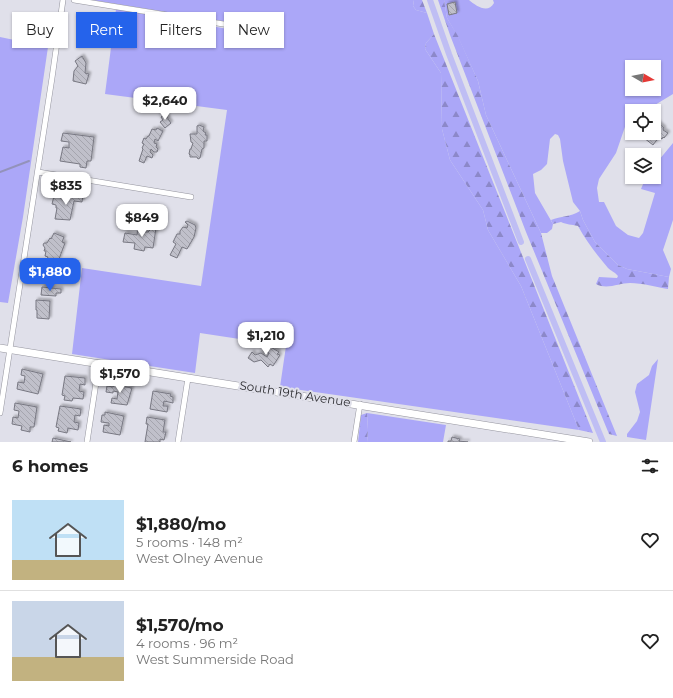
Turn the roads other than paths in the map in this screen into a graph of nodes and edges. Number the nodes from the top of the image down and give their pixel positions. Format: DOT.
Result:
graph roads {
  1 [pos="62,0"];
  2 [pos="74,0"];
  3 [pos="224,25"];
  4 [pos="38,172"];
  5 [pos="191,197"];
  6 [pos="0,348"];
  7 [pos="10,349"];
  8 [pos="99,363"];
  9 [pos="188,378"];
  10 [pos="360,404"];
  11 [pos="0,413"];
  12 [pos="87,442"];
  13 [pos="178,442"];
  14 [pos="354,442"];
  15 [pos="589,442"];
  1 -- 4 [label="street"];
  2 -- 3 [label="street"];
  4 -- 5 [label="street"];
  4 -- 7 [label="street"];
  6 -- 7 [label="street, South 19th Avenue"];
  7 -- 8 [label="street, South 19th Avenue"];
  7 -- 11 [label="street"];
  8 -- 9 [label="street, South 19th Avenue"];
  8 -- 12 [label="street"];
  9 -- 10 [label="street, South 19th Avenue"];
  9 -- 13 [label="street"];
  10 -- 14 [label="street"];
  10 -- 15 [label="street, South 19th Avenue"];
}
